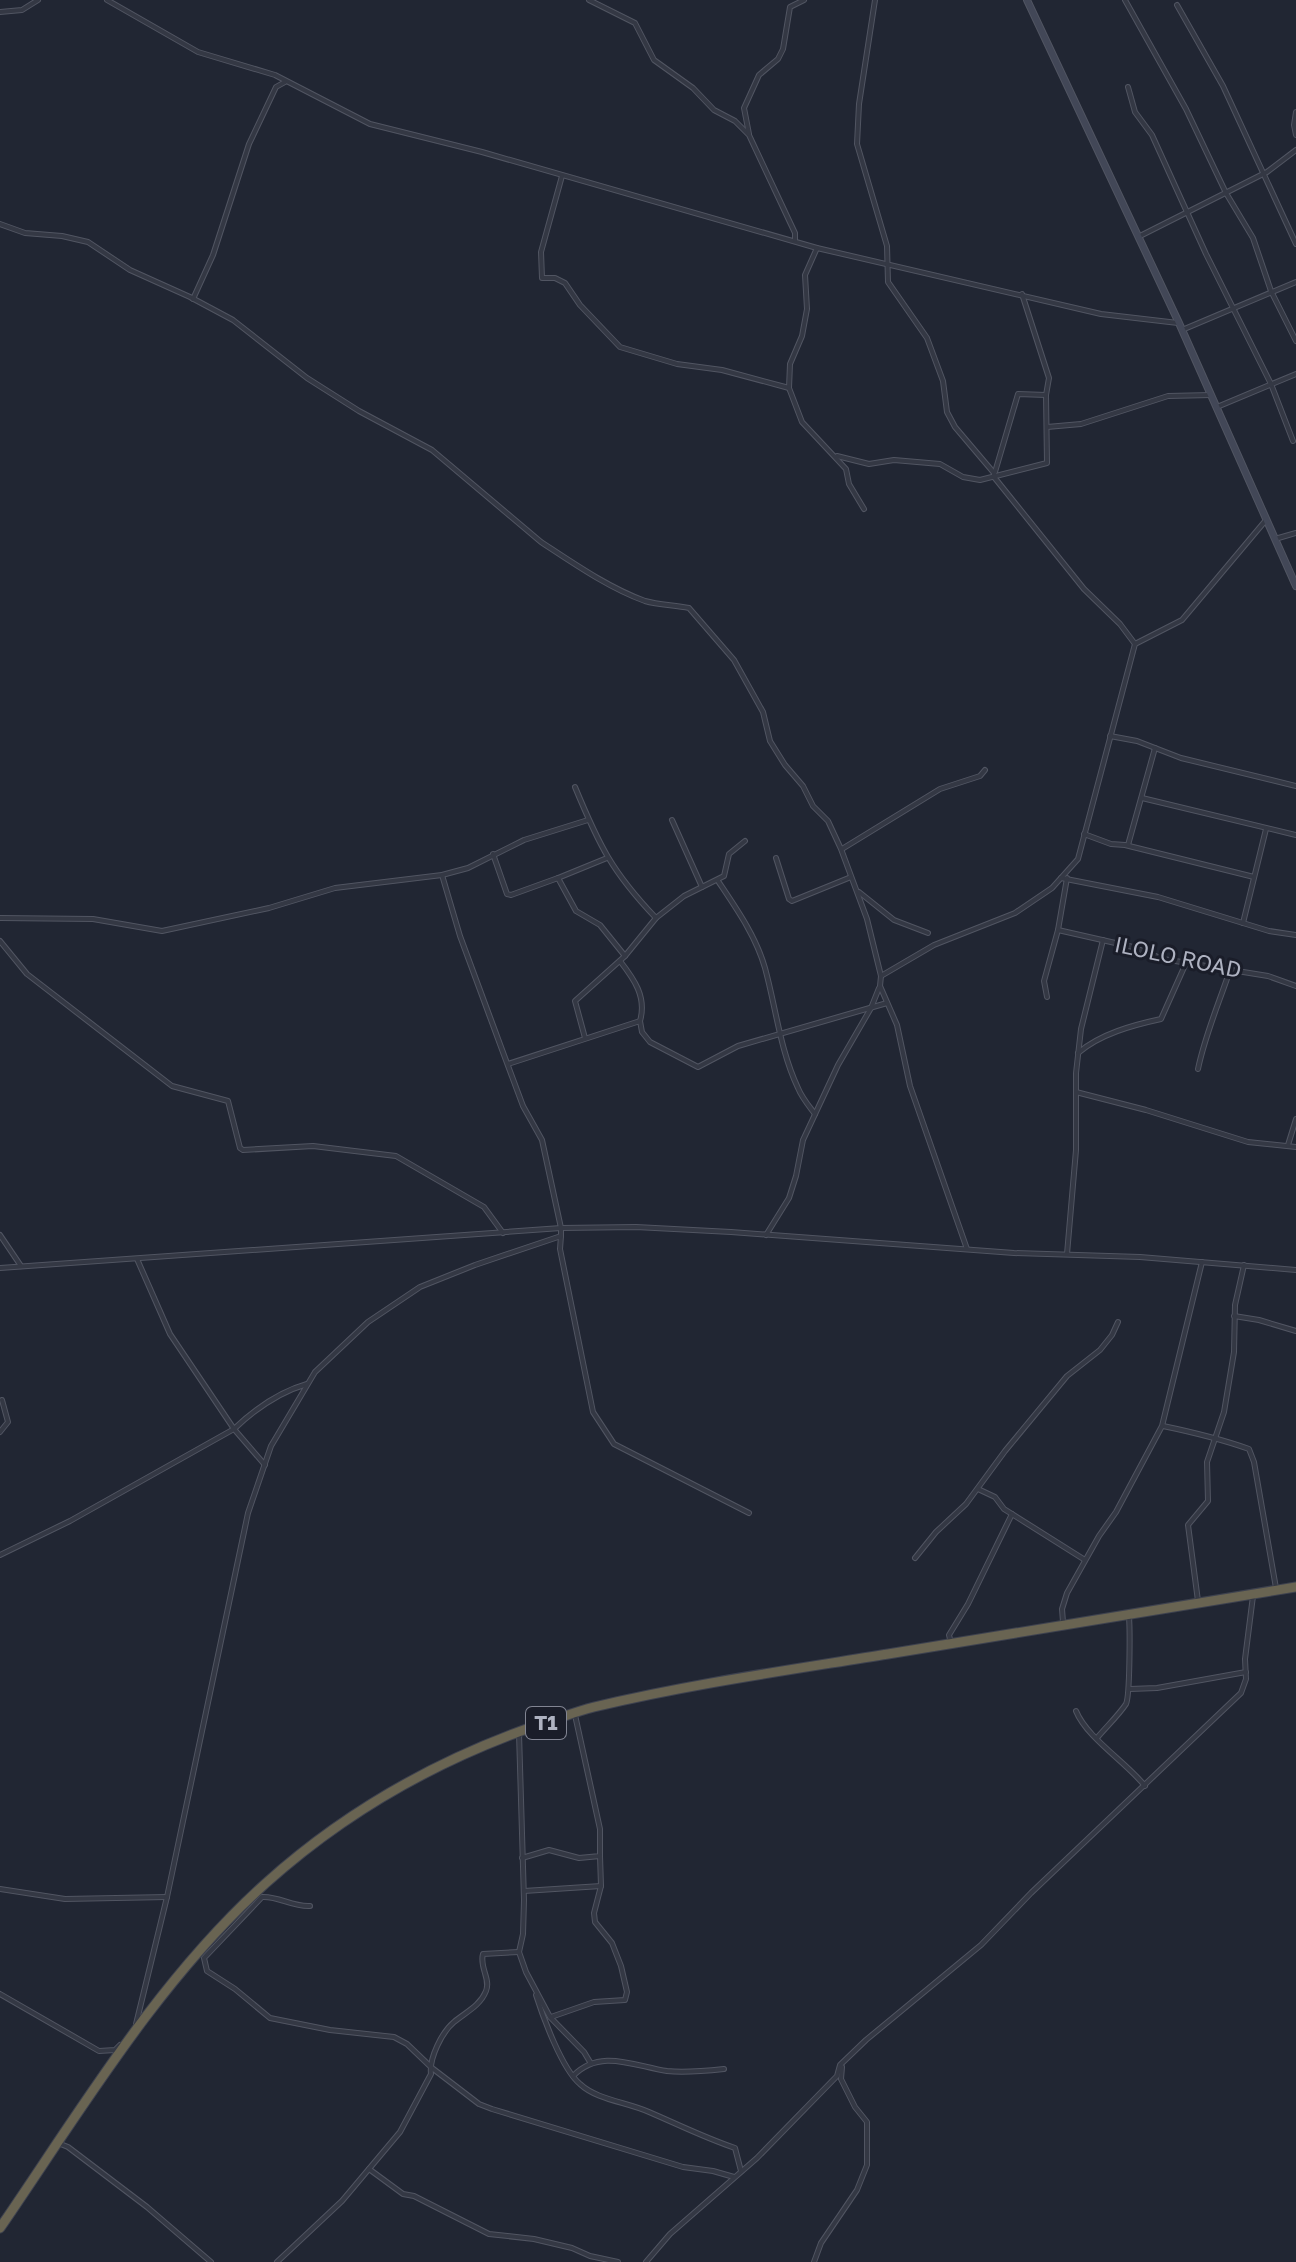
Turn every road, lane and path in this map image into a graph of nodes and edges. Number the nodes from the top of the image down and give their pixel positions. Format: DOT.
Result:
graph roads {
  1 [pos="38,0"];
  2 [pos="107,0"];
  3 [pos="589,0"];
  4 [pos="804,0"];
  5 [pos="875,0"];
  6 [pos="1027,0"];
  7 [pos="1125,0"];
  8 [pos="1177,5"];
  9 [pos="0,12"];
  10 [pos="287,82"];
  11 [pos="1128,87"];
  12 [pos="1296,112"];
  13 [pos="749,135"];
  14 [pos="1296,135"];
  15 [pos="1296,150"];
  16 [pos="1265,174"];
  17 [pos="562,176"];
  18 [pos="1226,193"];
  19 [pos="1187,212"];
  20 [pos="0,224"];
  21 [pos="1138,237"];
  22 [pos="795,240"];
  23 [pos="1296,244"];
  24 [pos="817,248"];
  25 [pos="887,264"];
  26 [pos="1296,282"];
  27 [pos="1271,291"];
  28 [pos="1022,294"];
  29 [pos="193,299"];
  30 [pos="1233,308"];
  31 [pos="1180,326"];
  32 [pos="1296,341"];
  33 [pos="1296,374"];
  34 [pos="1271,384"];
  35 [pos="789,388"];
  36 [pos="1046,395"];
  37 [pos="1211,395"];
  38 [pos="1216,407"];
  39 [pos="1047,427"];
  40 [pos="1293,441"];
  41 [pos="837,456"];
  42 [pos="994,475"];
  43 [pos="864,509"];
  44 [pos="1266,520"];
  45 [pos="1296,533"];
  46 [pos="1275,539"];
  47 [pos="1296,586"];
  48 [pos="1135,644"];
  49 [pos="1109,736"];
  50 [pos="1155,748"];
  51 [pos="985,770"];
  52 [pos="1296,786"];
  53 [pos="575,787"];
  54 [pos="1142,798"];
  55 [pos="588,820"];
  56 [pos="672,820"];
  57 [pos="1266,829"];
  58 [pos="1084,834"];
  59 [pos="1296,835"];
  60 [pos="745,841"];
  61 [pos="1128,845"];
  62 [pos="841,849"];
  63 [pos="493,854"];
  64 [pos="607,858"];
  65 [pos="776,858"];
  66 [pos="442,875"];
  67 [pos="851,877"];
  68 [pos="1254,877"];
  69 [pos="558,878"];
  70 [pos="1064,879"];
  71 [pos="718,881"];
  72 [pos="702,887"];
  73 [pos="855,888"];
  74 [pos="0,918"];
  75 [pos="656,918"];
  76 [pos="1243,923"];
  77 [pos="1058,930"];
  78 [pos="928,933"];
  79 [pos="1296,935"];
  80 [pos="1103,940"];
  81 [pos="0,941"];
  82 [pos="625,956"];
  83 [pos="620,961"];
  84 [pos="1186,963"];
  85 [pos="1230,970"];
  86 [pos="881,976"];
  87 [pos="880,986"];
  88 [pos="1296,986"];
  89 [pos="1047,997"];
  90 [pos="887,1003"];
  91 [pos="871,1008"];
  92 [pos="640,1021"];
  93 [pos="780,1034"];
  94 [pos="585,1038"];
  95 [pos="1078,1053"];
  96 [pos="508,1064"];
  97 [pos="1198,1069"];
  98 [pos="1076,1092"];
  99 [pos="815,1114"];
  100 [pos="1296,1119"];
  101 [pos="1288,1145"];
  102 [pos="1296,1147"];
  103 [pos="561,1228"];
  104 [pos="503,1233"];
  105 [pos="0,1235"];
  106 [pos="766,1235"];
  107 [pos="561,1236"];
  108 [pos="968,1250"];
  109 [pos="1067,1254"];
  110 [pos="137,1259"];
  111 [pos="1202,1262"];
  112 [pos="1244,1265"];
  113 [pos="21,1266"];
  114 [pos="0,1268"];
  115 [pos="1296,1270"];
  116 [pos="1234,1316"];
  117 [pos="1118,1322"];
  118 [pos="1296,1331"];
  119 [pos="309,1383"];
  120 [pos="2,1400"];
  121 [pos="1162,1426"];
  122 [pos="234,1429"];
  123 [pos="0,1432"];
  124 [pos="1217,1438"];
  125 [pos="265,1465"];
  126 [pos="978,1489"];
  127 [pos="749,1513"];
  128 [pos="1012,1514"];
  129 [pos="2,1545"];
  130 [pos="3,1553"];
  131 [pos="915,1558"];
  132 [pos="1085,1561"];
  133 [pos="1296,1587"];
  134 [pos="1276,1590"];
  135 [pos="1253,1594"];
  136 [pos="1199,1603"];
  137 [pos="1129,1614"];
  138 [pos="1063,1625"];
  139 [pos="951,1643"];
  140 [pos="1246,1672"];
  141 [pos="1129,1689"];
  142 [pos="1076,1711"];
  143 [pos="574,1713"];
  144 [pos="519,1732"];
  145 [pos="1097,1738"];
  146 [pos="1145,1786"];
  147 [pos="600,1856"];
  148 [pos="522,1858"];
  149 [pos="601,1886"];
  150 [pos="0,1889"];
  151 [pos="524,1891"];
  152 [pos="167,1897"];
  153 [pos="310,1906"];
  154 [pos="519,1952"];
  155 [pos="535,1989"];
  156 [pos="0,1994"];
  157 [pos="550,2017"];
  158 [pos="544,2023"];
  159 [pos="135,2028"];
  160 [pos="590,2062"];
  161 [pos="842,2063"];
  162 [pos="430,2065"];
  163 [pos="724,2069"];
  164 [pos="573,2076"];
  165 [pos="58,2143"];
  166 [pos="369,2169"];
  167 [pos="741,2171"];
  168 [pos="734,2177"];
  169 [pos="0,2228"];
  170 [pos="211,2262"];
  171 [pos="277,2262"];
  172 [pos="618,2262"];
  173 [pos="646,2262"];
  174 [pos="814,2262"];
  1 -- 9 [label="street"];
  2 -- 10 [label="street"];
  3 -- 13 [label="street"];
  4 -- 13 [label="street"];
  5 -- 25 [label="street"];
  6 -- 21 [label="street"];
  7 -- 18 [label="street"];
  8 -- 16 [label="street"];
  10 -- 17 [label="street"];
  10 -- 29 [label="street"];
  11 -- 19 [label="street"];
  12 -- 14 [label="street"];
  13 -- 22 [label="street"];
  15 -- 16 [label="street"];
  16 -- 18 [label="street"];
  16 -- 23 [label="street"];
  17 -- 22 [label="street"];
  17 -- 35 [label="street"];
  18 -- 19 [label="street"];
  18 -- 27 [label="street"];
  19 -- 21 [label="street"];
  19 -- 30 [label="street"];
  20 -- 29 [label="street"];
  21 -- 31 [label="street"];
  22 -- 24 [label="street"];
  24 -- 25 [label="street"];
  24 -- 35 [label="street"];
  25 -- 28 [label="street"];
  25 -- 42 [label="street"];
  26 -- 27 [label="street"];
  27 -- 30 [label="street"];
  27 -- 32 [label="street"];
  28 -- 31 [label="street"];
  28 -- 36 [label="street"];
  29 -- 62 [label="street"];
  30 -- 31 [label="street"];
  30 -- 34 [label="street"];
  31 -- 37 [label="street"];
  33 -- 34 [label="street"];
  34 -- 38 [label="street"];
  34 -- 40 [label="street"];
  35 -- 41 [label="street"];
  36 -- 39 [label="street"];
  36 -- 42 [label="street"];
  37 -- 38 [label="street"];
  37 -- 39 [label="street"];
  38 -- 44 [label="street"];
  39 -- 42 [label="street"];
  41 -- 42 [label="street"];
  41 -- 43 [label="street"];
  42 -- 48 [label="street"];
  44 -- 46 [label="street"];
  44 -- 48 [label="street"];
  45 -- 46 [label="street"];
  46 -- 47 [label="street"];
  48 -- 49 [label="street"];
  49 -- 50 [label="street"];
  49 -- 58 [label="street"];
  50 -- 52 [label="street"];
  50 -- 54 [label="street"];
  51 -- 62 [label="street"];
  53 -- 55 [label="street"];
  54 -- 57 [label="street"];
  54 -- 61 [label="street"];
  55 -- 63 [label="street"];
  55 -- 64 [label="street"];
  56 -- 72 [label="street"];
  57 -- 59 [label="street"];
  57 -- 68 [label="street"];
  58 -- 61 [label="street"];
  58 -- 70 [label="street"];
  60 -- 71 [label="street"];
  61 -- 68 [label="street"];
  62 -- 67 [label="street"];
  63 -- 66 [label="street"];
  63 -- 69 [label="street"];
  64 -- 69 [label="street"];
  64 -- 75 [label="street"];
  65 -- 67 [label="street"];
  66 -- 74 [label="street"];
  66 -- 96 [label="street"];
  67 -- 73 [label="street"];
  68 -- 76 [label="street"];
  69 -- 82 [label="street"];
  70 -- 76 [label="street"];
  70 -- 77 [label="street"];
  70 -- 86 [label="street"];
  71 -- 72 [label="street"];
  71 -- 93 [label="street"];
  72 -- 75 [label="street"];
  73 -- 78 [label="street"];
  73 -- 86 [label="street"];
  75 -- 82 [label="street"];
  76 -- 79 [label="street"];
  77 -- 80 [label="street, ILOLO ROAD"];
  77 -- 89 [label="street"];
  80 -- 84 [label="street, ILOLO ROAD"];
  80 -- 95 [label="street"];
  81 -- 104 [label="street"];
  82 -- 83 [label="street"];
  83 -- 92 [label="street"];
  83 -- 94 [label="street"];
  84 -- 85 [label="street, ILOLO ROAD"];
  84 -- 95 [label="street"];
  85 -- 88 [label="street, ILOLO ROAD"];
  85 -- 97 [label="street"];
  86 -- 87 [label="street"];
  87 -- 90 [label="street"];
  87 -- 91 [label="street"];
  90 -- 91 [label="street"];
  90 -- 108 [label="street"];
  91 -- 93 [label="street"];
  91 -- 99 [label="street"];
  92 -- 93 [label="street"];
  92 -- 94 [label="street"];
  93 -- 99 [label="street"];
  94 -- 96 [label="street"];
  95 -- 98 [label="street"];
  96 -- 103 [label="street"];
  98 -- 101 [label="street"];
  98 -- 109 [label="street"];
  99 -- 106 [label="street"];
  100 -- 101 [label="street"];
  101 -- 102 [label="street"];
  103 -- 104 [label="street"];
  103 -- 106 [label="street"];
  103 -- 107 [label="street"];
  104 -- 110 [label="street"];
  105 -- 113 [label="street"];
  106 -- 108 [label="street"];
  107 -- 119 [label="street"];
  107 -- 127 [label="street"];
  108 -- 109 [label="street"];
  109 -- 111 [label="street"];
  110 -- 113 [label="street"];
  110 -- 122 [label="street"];
  111 -- 112 [label="street"];
  111 -- 121 [label="street"];
  112 -- 115 [label="street"];
  112 -- 116 [label="street"];
  113 -- 114 [label="street"];
  116 -- 118 [label="street"];
  116 -- 124 [label="street"];
  117 -- 126 [label="street"];
  119 -- 122 [label="street"];
  119 -- 125 [label="street"];
  120 -- 123 [label="street"];
  121 -- 124 [label="street"];
  121 -- 132 [label="street"];
  122 -- 125 [label="street"];
  122 -- 130 [label="street"];
  124 -- 134 [label="street"];
  124 -- 136 [label="street"];
  125 -- 152 [label="street"];
  126 -- 128 [label="street"];
  126 -- 131 [label="street"];
  128 -- 132 [label="street"];
  128 -- 139 [label="street"];
  129 -- 130 [label="street"];
  132 -- 138 [label="street"];
  133 -- 134 [label="highway, T1"];
  134 -- 135 [label="highway, T1"];
  135 -- 136 [label="highway, T1"];
  135 -- 140 [label="street"];
  136 -- 137 [label="highway, T1"];
  137 -- 138 [label="highway, T1"];
  137 -- 141 [label="street"];
  138 -- 139 [label="highway, T1"];
  139 -- 143 [label="highway, T1"];
  140 -- 141 [label="street"];
  140 -- 146 [label="street"];
  141 -- 145 [label="street"];
  142 -- 145 [label="street"];
  143 -- 144 [label="highway, T1"];
  143 -- 147 [label="street"];
  144 -- 148 [label="street"];
  144 -- 159 [label="highway, T1"];
  145 -- 146 [label="street"];
  146 -- 161 [label="street"];
  147 -- 148 [label="street"];
  147 -- 149 [label="street"];
  148 -- 151 [label="street"];
  149 -- 151 [label="street"];
  149 -- 157 [label="street"];
  150 -- 152 [label="street"];
  151 -- 154 [label="street"];
  152 -- 159 [label="street"];
  153 -- 162 [label="street"];
  154 -- 155 [label="street"];
  154 -- 162 [label="street"];
  155 -- 157 [label="street"];
  155 -- 158 [label="street"];
  156 -- 159 [label="street"];
  157 -- 158 [label="street"];
  157 -- 160 [label="street"];
  158 -- 164 [label="street"];
  159 -- 165 [label="highway, T1"];
  160 -- 163 [label="street"];
  160 -- 164 [label="street"];
  161 -- 167 [label="street"];
  161 -- 174 [label="street"];
  162 -- 166 [label="street"];
  162 -- 168 [label="street"];
  164 -- 167 [label="street"];
  165 -- 169 [label="highway, T1"];
  165 -- 170 [label="street"];
  166 -- 171 [label="street"];
  166 -- 172 [label="street"];
  167 -- 168 [label="street"];
  168 -- 173 [label="street"];
}
